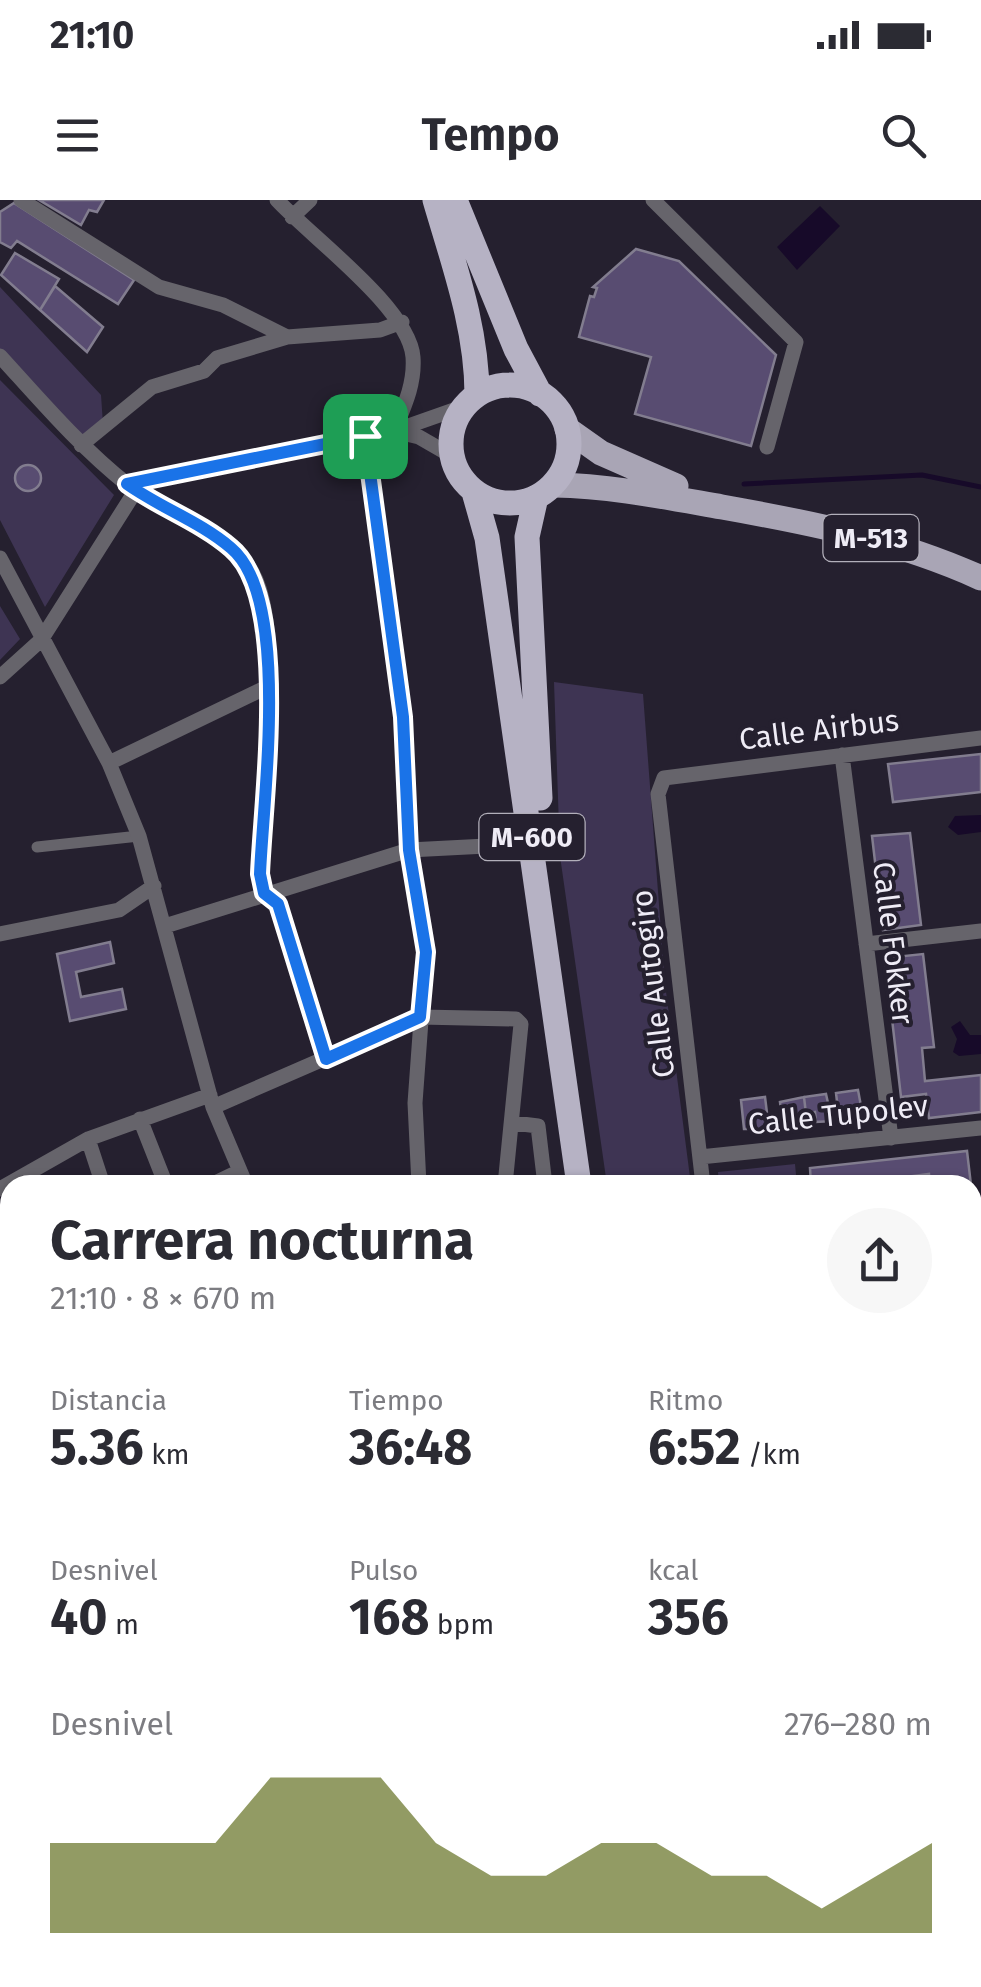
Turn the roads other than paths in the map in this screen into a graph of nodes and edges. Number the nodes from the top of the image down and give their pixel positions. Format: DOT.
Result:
graph roads {
  1 [pos="21,200"];
  2 [pos="277,200"];
  3 [pos="310,200"];
  4 [pos="435,200"];
  5 [pos="455,200"];
  6 [pos="653,200"];
  7 [pos="292,216"];
  8 [pos="402,322"];
  9 [pos="288,338"];
  10 [pos="0,356"];
  11 [pos="540,394"];
  12 [pos="471,401"];
  13 [pos="567,429"];
  14 [pos="394,432"];
  15 [pos="365,436"];
  16 [pos="81,445"];
  17 [pos="766,447"];
  18 [pos="452,456"];
  19 [pos="132,487"];
  20 [pos="545,491"];
  21 [pos="474,492"];
  22 [pos="757,513"];
  23 [pos="0,558"];
  24 [pos="981,578"];
  25 [pos="41,640"];
  26 [pos="0,677"];
  27 [pos="267,686"];
  28 [pos="981,738"];
  29 [pos="842,755"];
  30 [pos="108,763"];
  31 [pos="664,778"];
  32 [pos="139,836"];
  33 [pos="506,846"];
  34 [pos="38,847"];
  35 [pos="409,850"];
  36 [pos="154,886"];
  37 [pos="264,893"];
  38 [pos="166,926"];
  39 [pos="981,930"];
  40 [pos="0,934"];
  41 [pos="866,944"];
  42 [pos="420,1017"];
  43 [pos="326,1059"];
  44 [pos="211,1101"];
  45 [pos="140,1119"];
  46 [pos="514,1123"];
  47 [pos="981,1128"];
  48 [pos="891,1138"];
  49 [pos="88,1140"];
  50 [pos="700,1157"];
  51 [pos="25,1175"];
  52 [pos="100,1175"];
  53 [pos="162,1175"];
  54 [pos="242,1175"];
  55 [pos="419,1175"];
  56 [pos="506,1175"];
  57 [pos="544,1175"];
  58 [pos="578,1175"];
  59 [pos="589,1175"];
  60 [pos="702,1175"];
  1 -- 9 [label="street"];
  2 -- 7 [label="street"];
  3 -- 7 [label="street"];
  4 -- 12 [label="highway"];
  5 -- 11 [label="highway"];
  6 -- 17 [label="street"];
  7 -- 8 [label="street"];
  8 -- 9 [label="street"];
  8 -- 14 [label="street"];
  9 -- 16 [label="street"];
  10 -- 16 [label="street"];
  11 -- 12 [label="highway"];
  11 -- 13 [label="highway"];
  12 -- 14 [label="street"];
  12 -- 18 [label="highway"];
  13 -- 20 [label="highway, M-600"];
  13 -- 22 [label="main road, M-513"];
  14 -- 15 [label="street"];
  14 -- 18 [label="street"];
  15 -- 19 [label="street"];
  15 -- 35 [label="street"];
  16 -- 19 [label="street"];
  18 -- 21 [label="highway, M-600"];
  19 -- 25 [label="street"];
  19 -- 27 [label="street"];
  20 -- 21 [label="highway"];
  20 -- 22 [label="main road, M-513"];
  20 -- 59 [label="highway, M-600"];
  21 -- 58 [label="highway, M-600"];
  22 -- 24 [label="main road, M-513"];
  23 -- 25 [label="street"];
  25 -- 26 [label="street"];
  25 -- 30 [label="street"];
  27 -- 30 [label="street"];
  27 -- 37 [label="street"];
  28 -- 29 [label="street, Calle Airbus"];
  29 -- 31 [label="street, Calle Airbus"];
  29 -- 41 [label="street, Calle Fokker"];
  30 -- 32 [label="street"];
  31 -- 50 [label="street, Calle Autogiro"];
  32 -- 34 [label="street"];
  32 -- 36 [label="street"];
  33 -- 35 [label="street"];
  35 -- 37 [label="street"];
  35 -- 42 [label="street"];
  36 -- 38 [label="street"];
  36 -- 40 [label="street"];
  37 -- 38 [label="street"];
  37 -- 43 [label="street"];
  38 -- 44 [label="street"];
  39 -- 41 [label="street"];
  41 -- 48 [label="street, Calle Fokker"];
  42 -- 43 [label="street"];
  42 -- 46 [label="street"];
  42 -- 55 [label="street"];
  43 -- 44 [label="street"];
  44 -- 45 [label="street"];
  44 -- 54 [label="street"];
  45 -- 49 [label="street"];
  45 -- 53 [label="street"];
  46 -- 56 [label="street"];
  46 -- 57 [label="street"];
  47 -- 48 [label="street, Calle Tupolev"];
  48 -- 50 [label="street, Calle Tupolev"];
  49 -- 51 [label="street"];
  49 -- 52 [label="street"];
  50 -- 60 [label="street, Calle Autogiro"];
}
